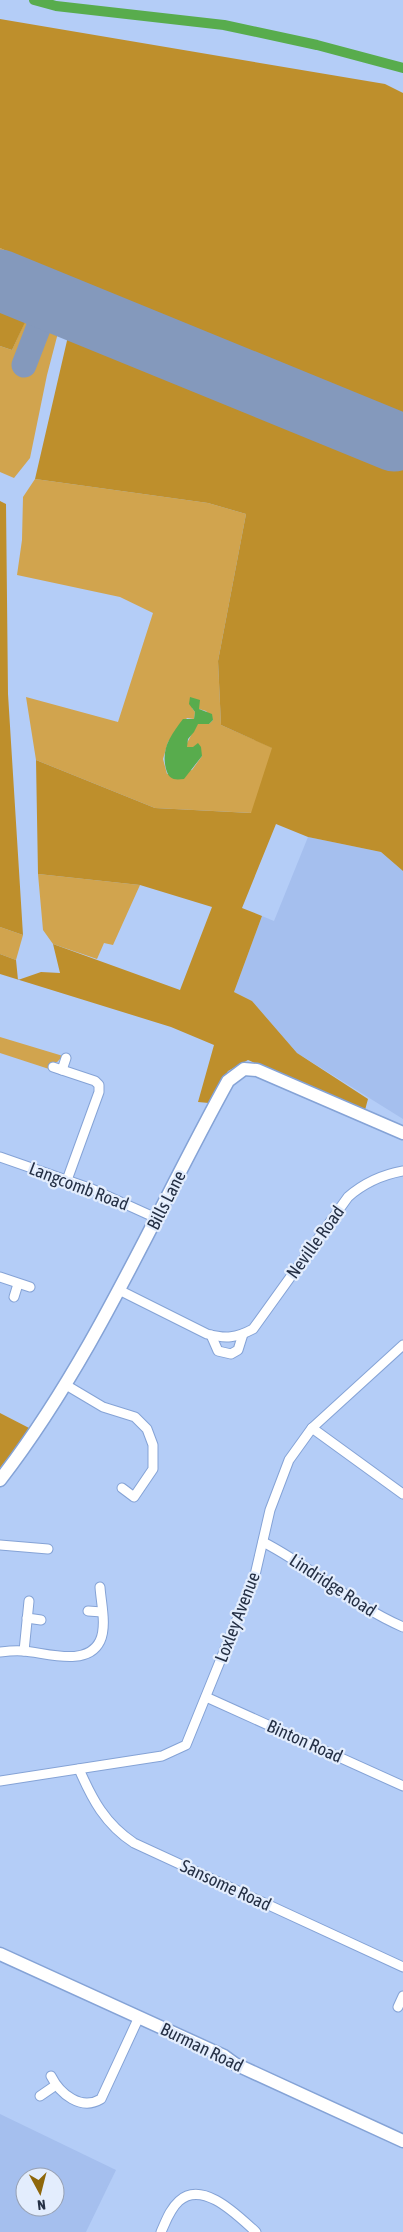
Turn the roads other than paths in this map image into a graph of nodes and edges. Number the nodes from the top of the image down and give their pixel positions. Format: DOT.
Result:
graph roads {
  1 [pos="66,1058"];
  2 [pos="53,1067"];
  3 [pos="62,1070"];
  4 [pos="403,1133"];
  5 [pos="0,1157"];
  6 [pos="403,1172"];
  7 [pos="67,1180"];
  8 [pos="156,1218"];
  9 [pos="0,1277"];
  10 [pos="18,1284"];
  11 [pos="30,1287"];
  12 [pos="119,1290"];
  13 [pos="14,1297"];
  14 [pos="244,1334"];
  15 [pos="211,1335"];
  16 [pos="402,1348"];
  17 [pos="66,1385"];
  18 [pos="312,1428"];
  19 [pos="0,1480"];
  20 [pos="122,1488"];
  21 [pos="403,1494"];
  22 [pos="263,1542"];
  23 [pos="0,1545"];
  24 [pos="48,1548"];
  25 [pos="100,1587"];
  26 [pos="29,1601"];
  27 [pos="88,1611"];
  28 [pos="102,1612"];
  29 [pos="27,1618"];
  30 [pos="41,1620"];
  31 [pos="403,1627"];
  32 [pos="24,1650"];
  33 [pos="0,1652"];
  34 [pos="206,1696"];
  35 [pos="79,1769"];
  36 [pos="0,1781"];
  37 [pos="403,1786"];
  38 [pos="0,1954"];
  39 [pos="403,1968"];
  40 [pos="403,1996"];
  41 [pos="398,2007"];
  42 [pos="139,2016"];
  43 [pos="50,2076"];
  44 [pos="56,2085"];
  45 [pos="40,2096"];
  46 [pos="403,2141"];
  47 [pos="161,2232"];
  48 [pos="256,2232"];
  1 -- 3 [label="street"];
  2 -- 3 [label="street"];
  3 -- 7 [label="street"];
  4 -- 8 [label="street, Bills Lane"];
  5 -- 7 [label="street, Langcomb Road"];
  6 -- 14 [label="street, Neville Road"];
  7 -- 8 [label="street, Langcomb Road"];
  8 -- 12 [label="street, Bills Lane"];
  9 -- 10 [label="street"];
  10 -- 11 [label="street"];
  10 -- 13 [label="street"];
  12 -- 15 [label="street, Neville Road"];
  12 -- 17 [label="street, Bills Lane"];
  14 -- 15 [label="street, Neville Road"];
  14 -- 15 [label="street, Neville Road"];
  16 -- 18 [label="street, Loxley Avenue"];
  17 -- 19 [label="street, Bills Lane"];
  17 -- 20 [label="street"];
  18 -- 21 [label="street"];
  18 -- 22 [label="street, Loxley Avenue"];
  22 -- 31 [label="street, Lindridge Road"];
  22 -- 34 [label="street, Loxley Avenue"];
  23 -- 24 [label="street"];
  25 -- 28 [label="street"];
  26 -- 29 [label="street"];
  27 -- 28 [label="street"];
  28 -- 32 [label="street"];
  29 -- 30 [label="street"];
  29 -- 32 [label="street"];
  32 -- 33 [label="street"];
  34 -- 35 [label="street, Loxley Avenue"];
  34 -- 37 [label="street, Binton Road"];
  35 -- 36 [label="street, Loxley Avenue"];
  35 -- 39 [label="street, Sansome Road"];
  38 -- 42 [label="street, Burman Road"];
  40 -- 41 [label="street"];
  42 -- 44 [label="street"];
  42 -- 46 [label="street, Burman Road"];
  43 -- 44 [label="street"];
  44 -- 45 [label="street"];
  47 -- 48 [label="street"];
}
